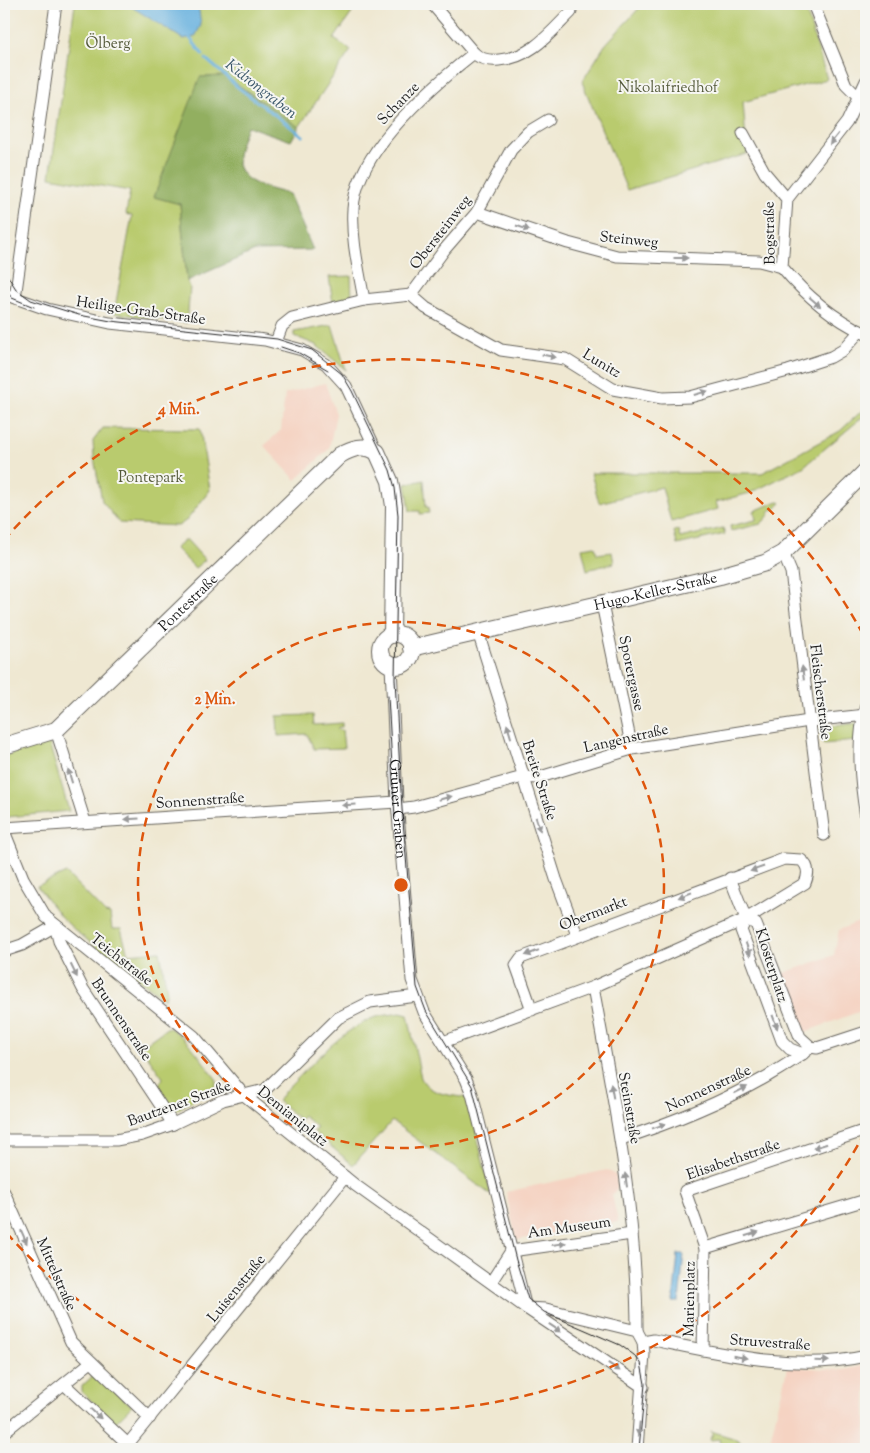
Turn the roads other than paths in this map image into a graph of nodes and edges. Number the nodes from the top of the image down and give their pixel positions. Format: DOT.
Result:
graph roads {
  1 [pos="56,4"];
  2 [pos="432,4"];
  3 [pos="813,4"];
  4 [pos="571,12"];
  5 [pos="474,53"];
  6 [pos="866,81"];
  7 [pos="858,97"];
  8 [pos="548,120"];
  9 [pos="743,133"];
  10 [pos="787,199"];
  11 [pos="477,212"];
  12 [pos="782,267"];
  13 [pos="411,295"];
  14 [pos="9,296"];
  15 [pos="364,300"];
  16 [pos="863,333"];
  17 [pos="276,342"];
  18 [pos="370,450"];
  19 [pos="866,470"];
  20 [pos="783,553"];
  21 [pos="602,604"];
  22 [pos="478,632"];
  23 [pos="392,635"];
  24 [pos="411,648"];
  25 [pos="391,665"];
  26 [pos="865,712"];
  27 [pos="809,721"];
  28 [pos="56,730"];
  29 [pos="4,746"];
  30 [pos="632,749"];
  31 [pos="523,777"];
  32 [pos="398,806"];
  33 [pos="866,817"];
  34 [pos="84,822"];
  35 [pos="4,829"];
  36 [pos="824,836"];
  37 [pos="730,878"];
  38 [pos="746,919"];
  39 [pos="55,926"];
  40 [pos="577,935"];
  41 [pos="4,951"];
  42 [pos="593,987"];
  43 [pos="417,996"];
  44 [pos="532,1010"];
  45 [pos="866,1032"];
  46 [pos="443,1042"];
  47 [pos="807,1051"];
  48 [pos="244,1095"];
  49 [pos="173,1124"];
  50 [pos="866,1130"];
  51 [pos="620,1139"];
  52 [pos="4,1140"];
  53 [pos="345,1177"];
  54 [pos="4,1192"];
  55 [pos="866,1200"];
  56 [pos="632,1234"];
  57 [pos="705,1248"];
  58 [pos="511,1251"];
  59 [pos="491,1282"];
  60 [pos="526,1308"];
  61 [pos="637,1330"];
  62 [pos="643,1342"];
  63 [pos="704,1350"];
  64 [pos="866,1356"];
  65 [pos="91,1362"];
  66 [pos="64,1384"];
  67 [pos="643,1387"];
  68 [pos="150,1418"];
  69 [pos="4,1432"];
  70 [pos="130,1447"];
  71 [pos="637,1449"];
  1 -- 14 [label="street"];
  2 -- 5 [label="street"];
  3 -- 7 [label="street"];
  4 -- 5 [label="street"];
  5 -- 15 [label="street, Schanze"];
  6 -- 7 [label="street"];
  7 -- 10 [label="street, one-way"];
  8 -- 11 [label="street, Obersteinweg"];
  9 -- 10 [label="street, Bogstraße"];
  10 -- 12 [label="street, Bogstraße"];
  11 -- 12 [label="street, Steinweg, one-way"];
  11 -- 13 [label="street, Obersteinweg"];
  12 -- 16 [label="street, Bogstraße, one-way"];
  13 -- 15 [label="street"];
  13 -- 16 [label="street, Lunitz, one-way"];
  14 -- 17 [label="street, Heilige-Grab-Straße"];
  15 -- 17 [label="street"];
  17 -- 18 [label="street, Heilige-Grab-Straße"];
  18 -- 23 [label="street"];
  18 -- 28 [label="street, Pontestraße"];
  19 -- 20 [label="street, Hugo-Keller-Straße"];
  20 -- 21 [label="street, Hugo-Keller-Straße"];
  27 -- 20 [label="street, Fleischerstraße, one-way"];
  21 -- 22 [label="street, Hugo-Keller-Straße"];
  21 -- 30 [label="street, Sporergasse"];
  22 -- 24 [label="street, Hugo-Keller-Straße"];
  31 -- 22 [label="street, Breite Straße, one-way"];
  23 -- 24 [label="street"];
  23 -- 25 [label="street"];
  24 -- 25 [label="street"];
  25 -- 32 [label="street, Grüner Graben"];
  26 -- 27 [label="street, Langenstraße"];
  26 -- 33 [label="street"];
  27 -- 30 [label="street, Langenstraße"];
  27 -- 36 [label="street, Fleischerstraße"];
  28 -- 29 [label="street, Pontestraße"];
  34 -- 28 [label="street, one-way"];
  30 -- 31 [label="street, Langenstraße"];
  32 -- 31 [label="street, Langenstraße, one-way"];
  31 -- 40 [label="street, Breite Straße, one-way"];
  32 -- 34 [label="street, Sonnenstraße, one-way"];
  32 -- 43 [label="street, Grüner Graben"];
  34 -- 35 [label="street, Sonnenstraße"];
  35 -- 39 [label="street, Teichstraße"];
  37 -- 38 [label="street"];
  38 -- 37 [label="street, Obermarkt, one-way"];
  37 -- 40 [label="street, Obermarkt, one-way"];
  38 -- 42 [label="street, Obermarkt"];
  38 -- 47 [label="street, Klosterplatz"];
  38 -- 47 [label="street, Klosterplatz, one-way"];
  39 -- 41 [label="street"];
  39 -- 48 [label="street, Teichstraße"];
  39 -- 49 [label="street, Brunnenstraße, one-way"];
  40 -- 44 [label="street, Obermarkt, one-way"];
  42 -- 44 [label="street, Obermarkt"];
  51 -- 42 [label="street, Steinstraße, one-way"];
  43 -- 46 [label="street, Grüner Graben"];
  43 -- 48 [label="street, Demianiplatz"];
  44 -- 46 [label="street, Obermarkt"];
  45 -- 47 [label="street"];
  46 -- 58 [label="street, Grüner Graben"];
  51 -- 47 [label="street, Nonnenstraße, one-way"];
  48 -- 49 [label="street, Bautzener Straße"];
  48 -- 53 [label="street, Demianiplatz"];
  49 -- 52 [label="street, Bautzener Straße"];
  50 -- 57 [label="street, Elisabethstraße, one-way"];
  56 -- 51 [label="street, Steinstraße, one-way"];
  53 -- 59 [label="street, Demianiplatz"];
  53 -- 68 [label="street, Luisenstraße"];
  54 -- 65 [label="street, Mittelstraße, one-way"];
  57 -- 55 [label="street, one-way"];
  58 -- 56 [label="street, Am Museum, one-way"];
  56 -- 61 [label="street"];
  57 -- 63 [label="street, Marienplatz"];
  58 -- 59 [label="street"];
  58 -- 60 [label="street"];
  59 -- 60 [label="street, Demianiplatz"];
  60 -- 61 [label="street"];
  60 -- 67 [label="street, Demianiplatz, one-way"];
  61 -- 62 [label="street"];
  62 -- 63 [label="street, Struvestraße"];
  62 -- 67 [label="street"];
  63 -- 64 [label="street, Struvestraße, one-way"];
  65 -- 66 [label="street"];
  65 -- 68 [label="street, Mittelstraße"];
  66 -- 69 [label="street"];
  66 -- 70 [label="street, one-way"];
  67 -- 71 [label="street, one-way"];
  68 -- 70 [label="street, Luisenstraße"];
}
